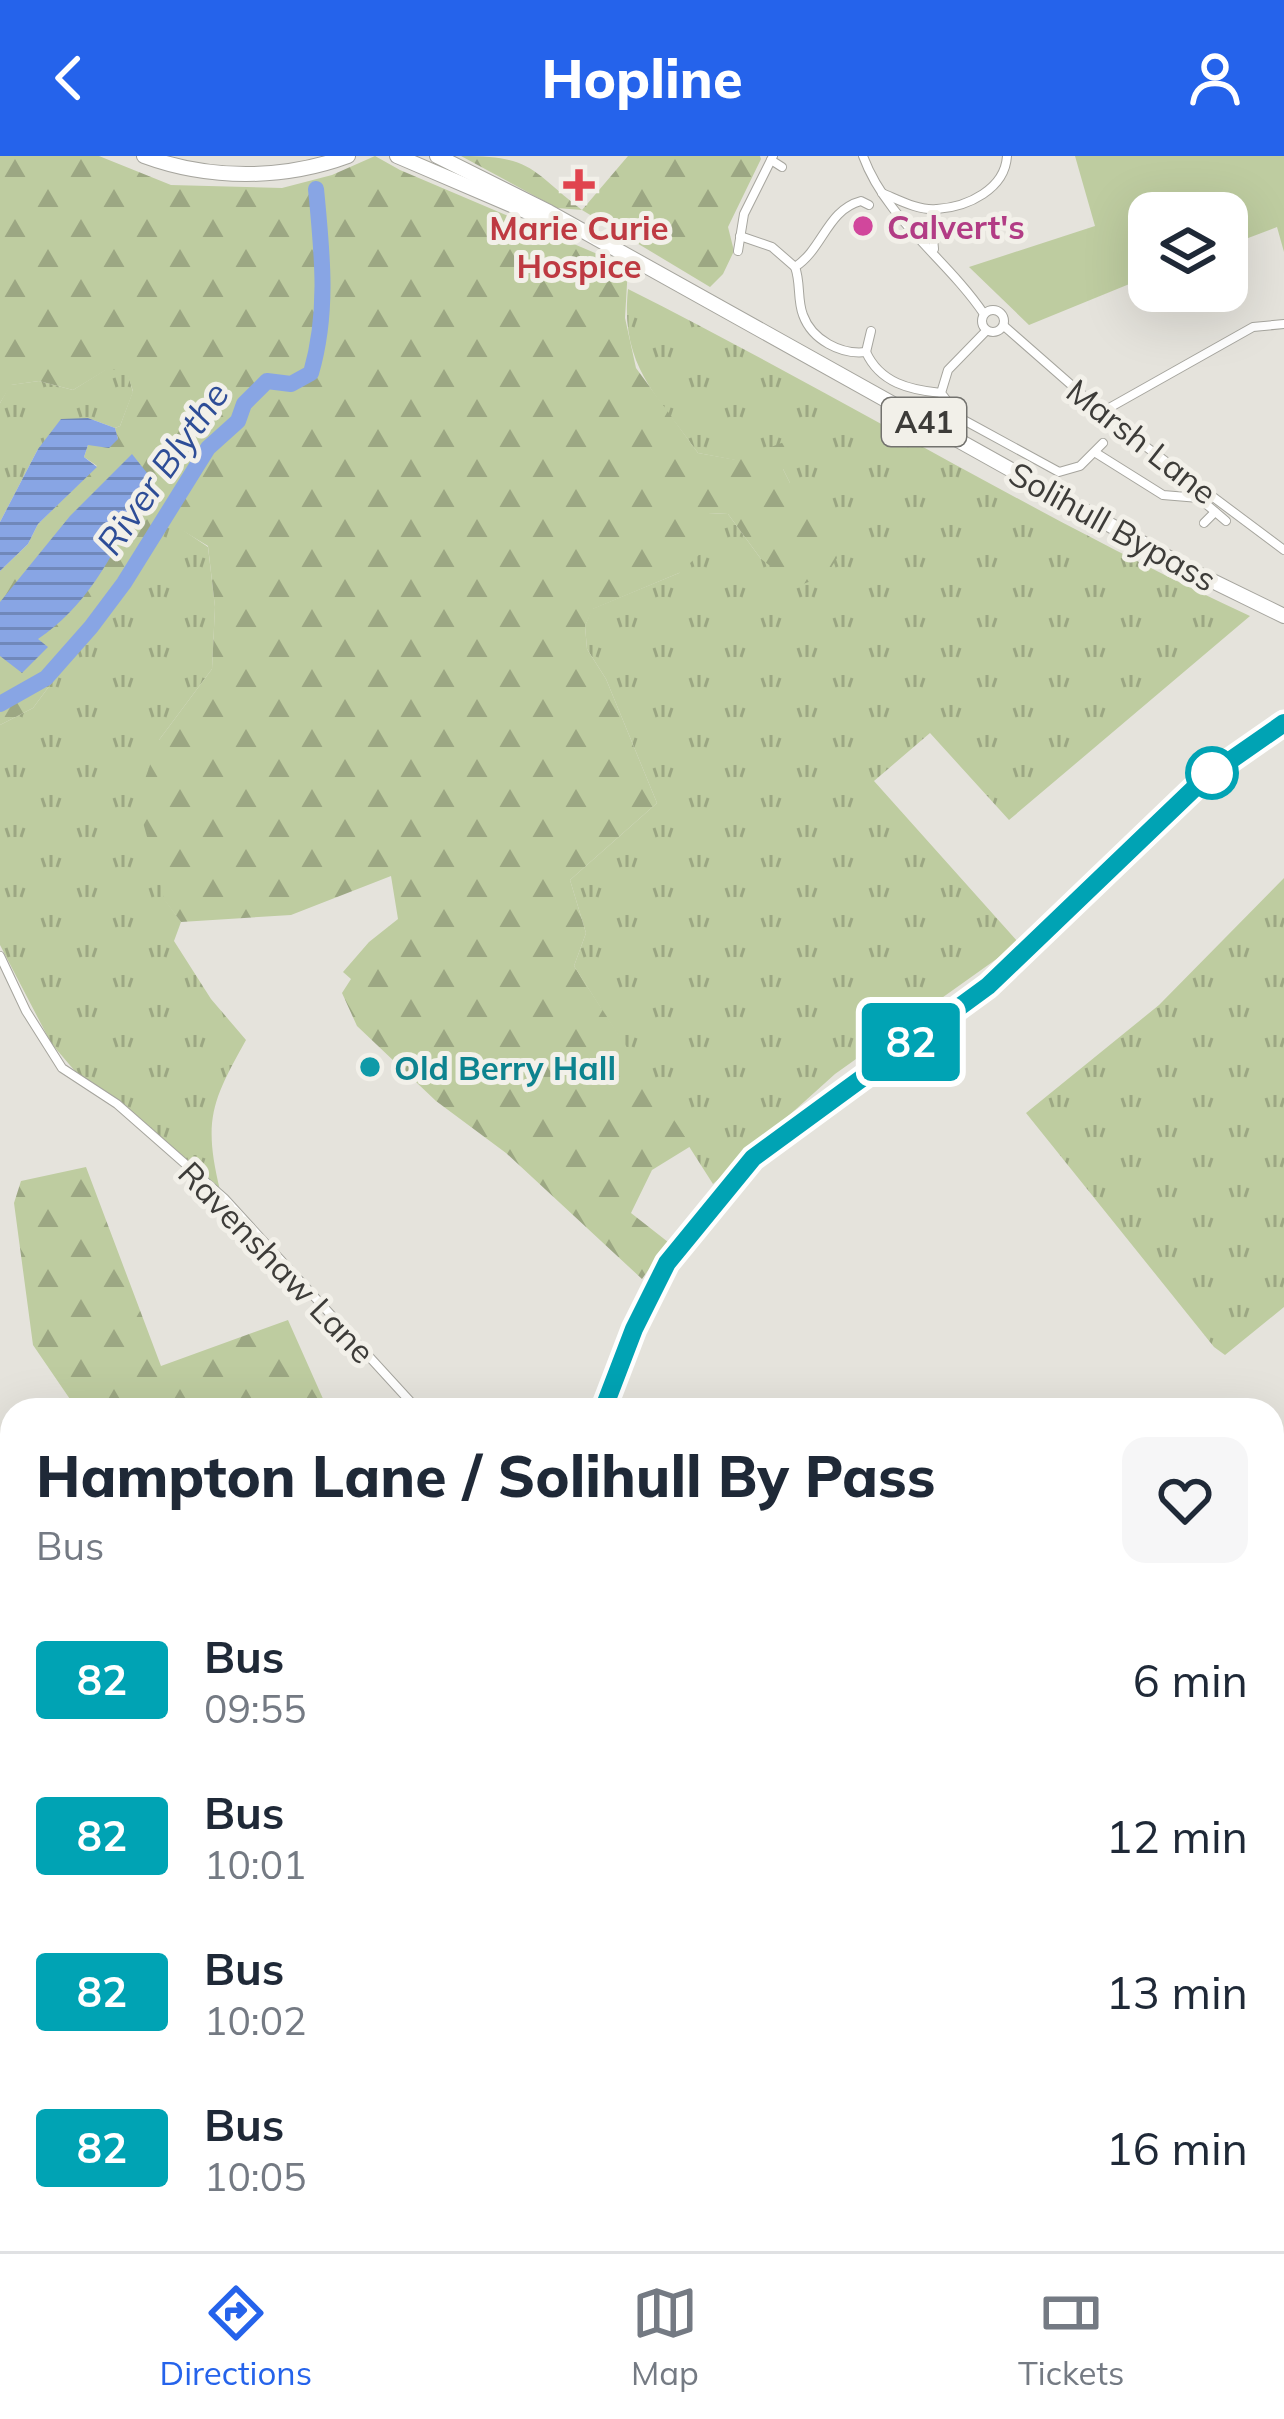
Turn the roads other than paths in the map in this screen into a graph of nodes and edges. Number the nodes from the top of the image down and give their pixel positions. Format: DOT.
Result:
graph roads {
  1 [pos="144,156"];
  2 [pos="348,156"];
  3 [pos="398,156"];
  4 [pos="437,156"];
  5 [pos="863,156"];
  6 [pos="1007,156"];
  7 [pos="772,158"];
  8 [pos="782,167"];
  9 [pos="879,191"];
  10 [pos="863,198"];
  11 [pos="937,209"];
  12 [pos="740,236"];
  13 [pos="605,245"];
  14 [pos="738,251"];
  15 [pos="934,252"];
  16 [pos="795,266"];
  17 [pos="984,314"];
  18 [pos="1284,324"];
  19 [pos="1004,326"];
  20 [pos="871,331"];
  21 [pos="986,331"];
  22 [pos="866,352"];
  23 [pos="941,393"];
  24 [pos="1102,412"];
  25 [pos="1103,443"];
  26 [pos="1096,453"];
  27 [pos="1215,512"];
  28 [pos="1226,521"];
  29 [pos="1204,523"];
  30 [pos="1284,550"];
  31 [pos="1284,613"];
  32 [pos="1284,723"];
  33 [pos="0,956"];
  34 [pos="407,1398"];
  35 [pos="608,1398"];
  1 -- 2 [label="highway"];
  3 -- 13 [label="highway, Solihull Bypass / A41"];
  4 -- 13 [label="highway, Solihull Bypass / A41"];
  5 -- 9 [label="street"];
  6 -- 11 [label="street"];
  7 -- 8 [label="street"];
  7 -- 12 [label="street"];
  9 -- 11 [label="street"];
  9 -- 15 [label="street"];
  10 -- 16 [label="street"];
  11 -- 15 [label="street"];
  12 -- 14 [label="street"];
  12 -- 16 [label="street"];
  13 -- 31 [label="highway, Solihull Bypass / A41"];
  15 -- 17 [label="street"];
  16 -- 22 [label="street"];
  17 -- 19 [label="street"];
  17 -- 21 [label="street"];
  18 -- 24 [label="street"];
  19 -- 21 [label="street"];
  19 -- 24 [label="street, Marsh Lane"];
  20 -- 22 [label="street"];
  21 -- 23 [label="street"];
  22 -- 23 [label="street"];
  23 -- 26 [label="street"];
  24 -- 30 [label="street, Marsh Lane"];
  25 -- 26 [label="street"];
  26 -- 27 [label="street"];
  27 -- 28 [label="street"];
  27 -- 29 [label="street"];
  32 -- 35 [label="main road"];
  33 -- 34 [label="street, Ravenshaw Lane"];
}
